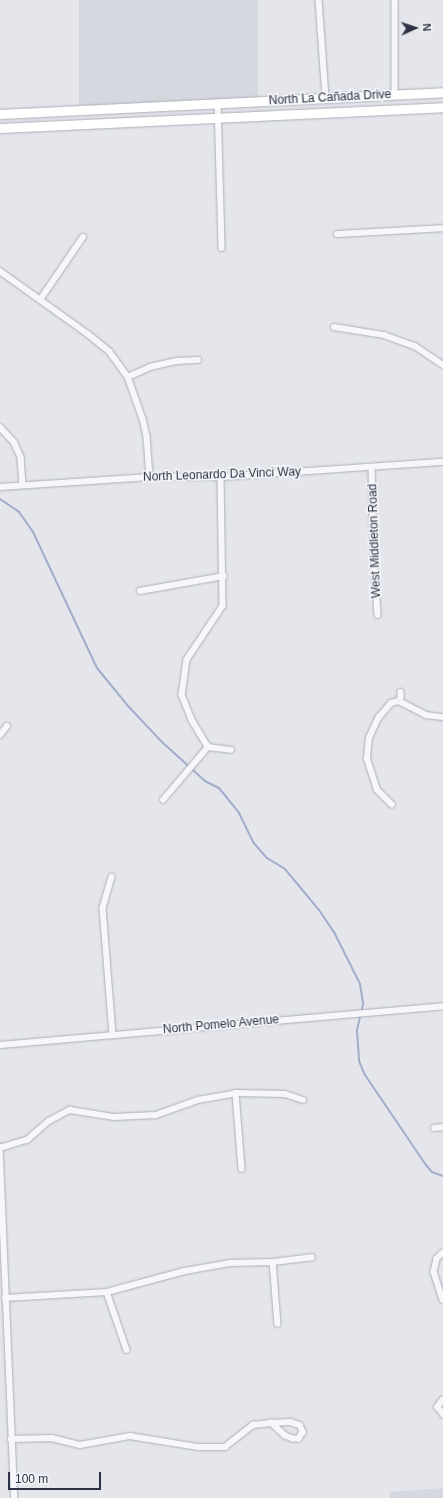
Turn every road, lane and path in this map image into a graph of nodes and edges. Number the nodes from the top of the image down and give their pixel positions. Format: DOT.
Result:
graph roads {
  1 [pos="319,0"];
  2 [pos="395,0"];
  3 [pos="443,92"];
  4 [pos="395,94"];
  5 [pos="326,98"];
  6 [pos="218,103"];
  7 [pos="443,107"];
  8 [pos="0,114"];
  9 [pos="219,117"];
  10 [pos="0,128"];
  11 [pos="443,228"];
  12 [pos="337,234"];
  13 [pos="83,237"];
  14 [pos="222,248"];
  15 [pos="0,271"];
  16 [pos="40,300"];
  17 [pos="334,327"];
  18 [pos="198,360"];
  19 [pos="443,365"];
  20 [pos="128,377"];
  21 [pos="0,427"];
  22 [pos="443,462"];
  23 [pos="372,467"];
  24 [pos="150,477"];
  25 [pos="221,477"];
  26 [pos="23,485"];
  27 [pos="0,487"];
  28 [pos="224,576"];
  29 [pos="140,591"];
  30 [pos="378,615"];
  31 [pos="401,692"];
  32 [pos="401,701"];
  33 [pos="443,717"];
  34 [pos="7,726"];
  35 [pos="0,735"];
  36 [pos="208,747"];
  37 [pos="231,750"];
  38 [pos="163,800"];
  39 [pos="392,805"];
  40 [pos="112,877"];
  41 [pos="443,1006"];
  42 [pos="113,1034"];
  43 [pos="0,1044"];
  44 [pos="236,1093"];
  45 [pos="303,1100"];
  46 [pos="443,1127"];
  47 [pos="434,1128"];
  48 [pos="0,1147"];
  49 [pos="242,1169"];
  50 [pos="443,1253"];
  51 [pos="312,1257"];
  52 [pos="273,1262"];
  53 [pos="107,1292"];
  54 [pos="6,1298"];
  55 [pos="443,1300"];
  56 [pos="278,1324"];
  57 [pos="127,1350"];
  58 [pos="443,1400"];
  59 [pos="443,1414"];
  60 [pos="271,1423"];
  61 [pos="11,1439"];
  62 [pos="14,1498"];
  1 -- 5 [label="street"];
  2 -- 4 [label="street"];
  3 -- 4 [label="main road, North La Cañada Drive"];
  4 -- 5 [label="main road, North La Cañada Drive"];
  5 -- 6 [label="main road, North La Cañada Drive"];
  6 -- 8 [label="main road, North La Cañada Drive"];
  6 -- 9 [label="street"];
  7 -- 9 [label="main road, North La Cañada Drive"];
  9 -- 10 [label="main road, North La Cañada Drive"];
  9 -- 14 [label="street"];
  11 -- 12 [label="street"];
  13 -- 16 [label="street"];
  15 -- 16 [label="street"];
  16 -- 20 [label="street"];
  17 -- 19 [label="street"];
  18 -- 20 [label="street"];
  20 -- 24 [label="street"];
  21 -- 26 [label="street"];
  22 -- 23 [label="street, North Leonardo Da Vinci Way"];
  23 -- 25 [label="street, North Leonardo Da Vinci Way"];
  23 -- 30 [label="street, West Middleton Road"];
  24 -- 25 [label="street, North Leonardo Da Vinci Way"];
  24 -- 26 [label="street, North Leonardo Da Vinci Way"];
  25 -- 28 [label="street"];
  26 -- 27 [label="street, North Leonardo Da Vinci Way"];
  28 -- 29 [label="street"];
  28 -- 36 [label="street"];
  31 -- 32 [label="street"];
  32 -- 33 [label="street"];
  32 -- 39 [label="street"];
  34 -- 35 [label="street"];
  36 -- 37 [label="street"];
  36 -- 38 [label="street"];
  40 -- 42 [label="street"];
  41 -- 42 [label="street, North Pomelo Avenue"];
  42 -- 43 [label="street, North Pomelo Avenue"];
  44 -- 45 [label="street"];
  44 -- 48 [label="street"];
  44 -- 49 [label="street"];
  46 -- 47 [label="street"];
  48 -- 54 [label="street"];
  50 -- 55 [label="street"];
  51 -- 52 [label="street"];
  52 -- 53 [label="street"];
  52 -- 56 [label="street"];
  53 -- 54 [label="street"];
  53 -- 57 [label="street"];
  54 -- 61 [label="street"];
  58 -- 59 [label="street"];
  60 -- 60 [label="street"];
  60 -- 61 [label="street"];
  61 -- 62 [label="street"];
}
